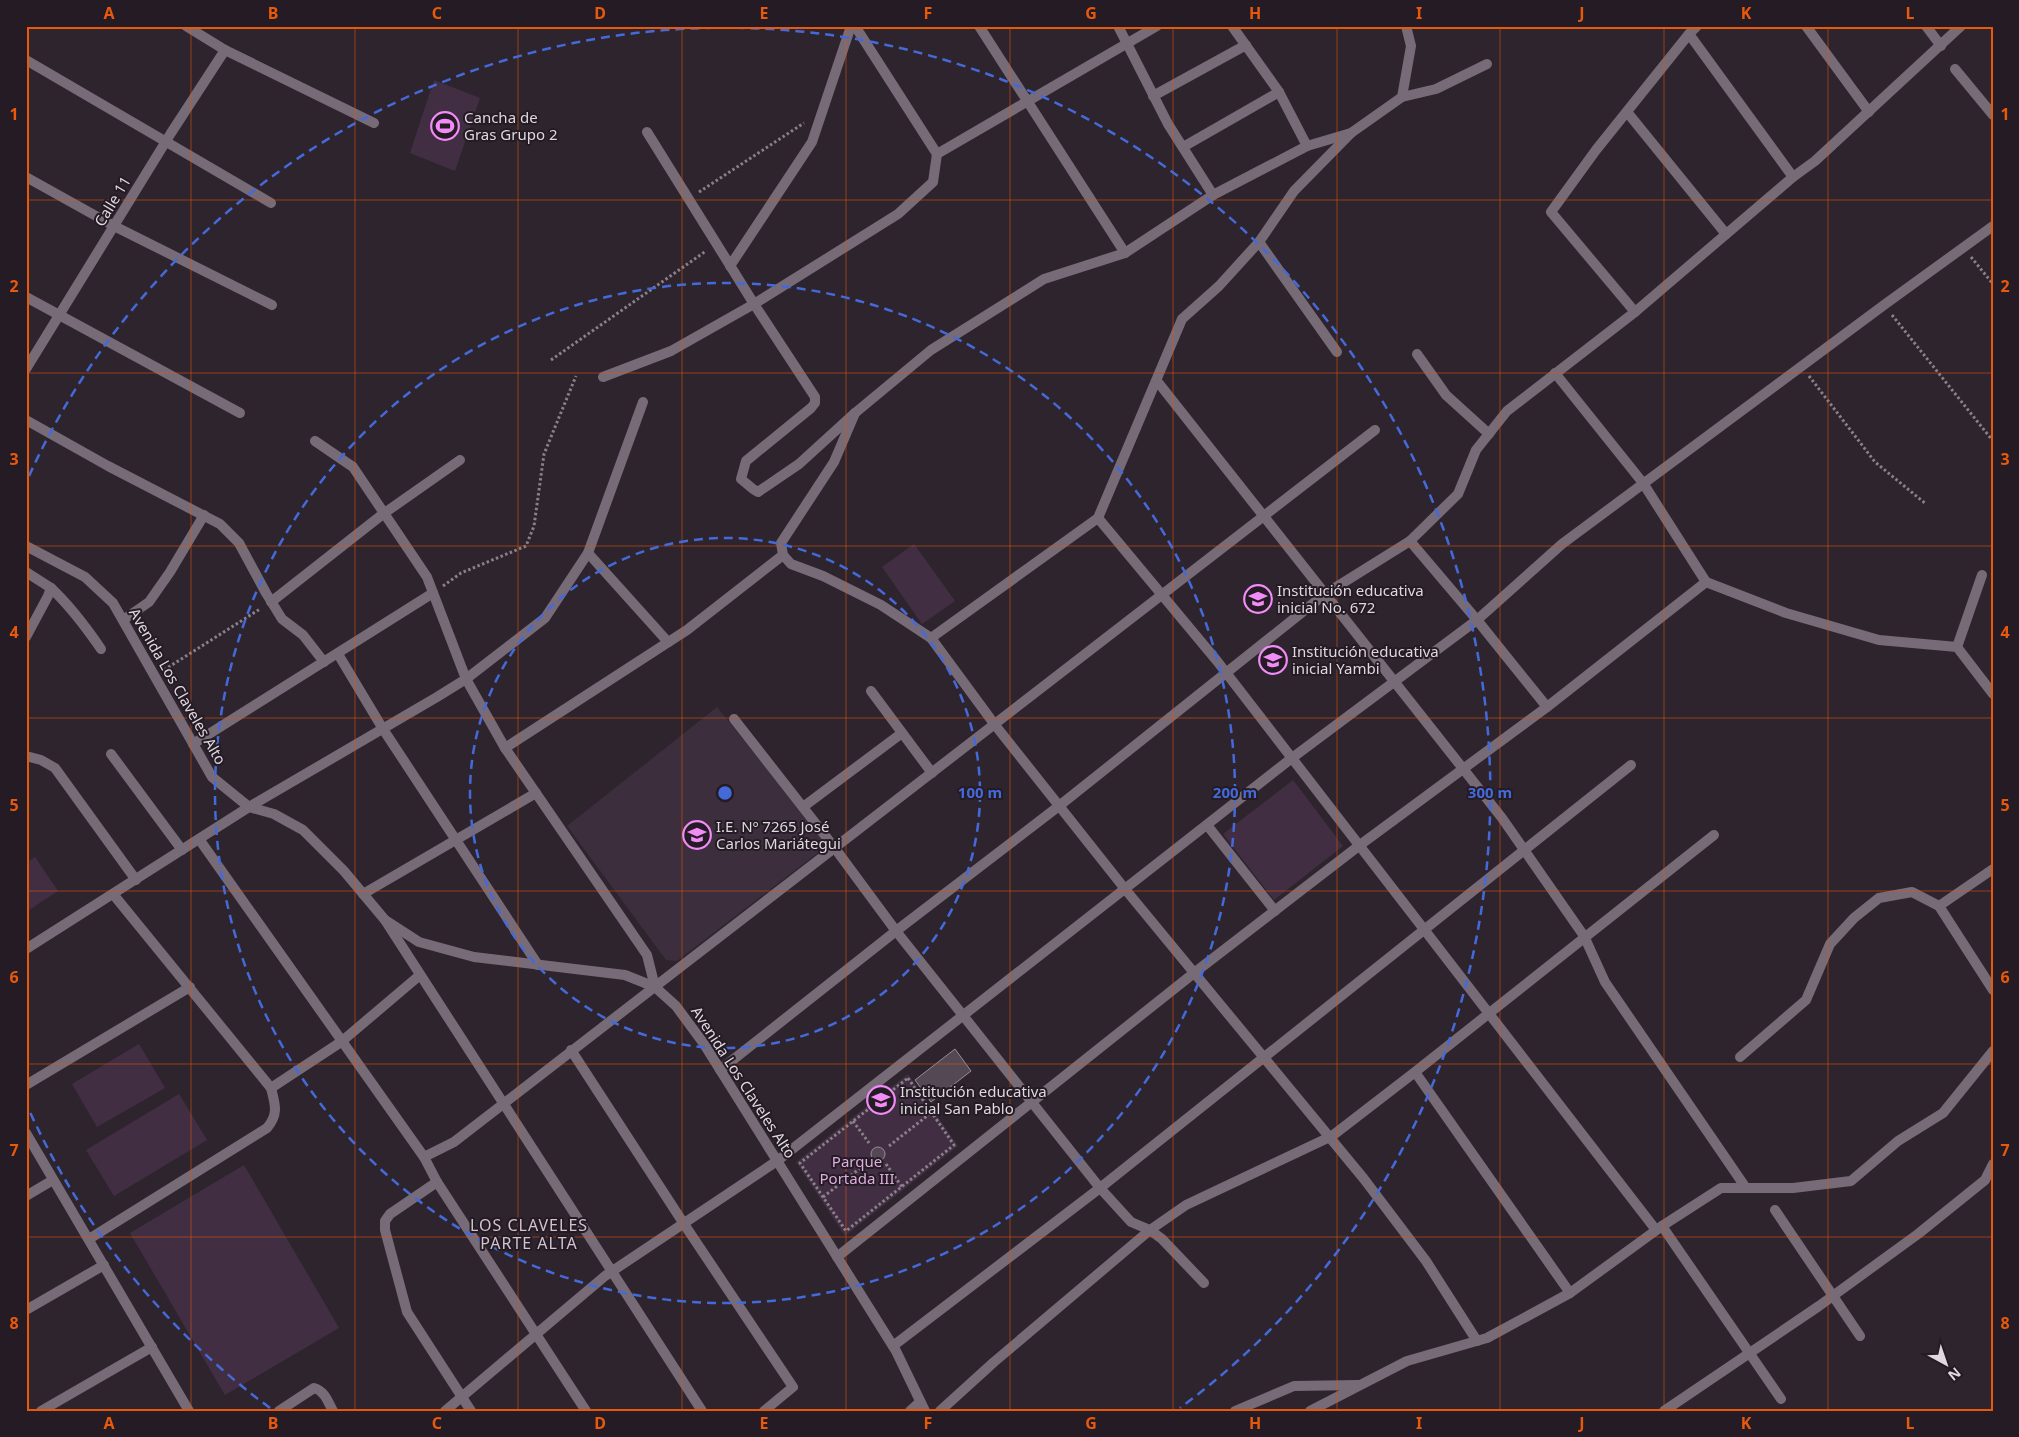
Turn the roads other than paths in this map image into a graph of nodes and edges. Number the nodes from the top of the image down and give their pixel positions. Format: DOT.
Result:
graph roads {
  1 [pos="186,26"];
  2 [pos="853,26"];
  3 [pos="979,26"];
  4 [pos="1118,26"];
  5 [pos="1156,26"];
  6 [pos="1232,26"];
  7 [pos="1406,26"];
  8 [pos="1697,26"];
  9 [pos="1806,26"];
  10 [pos="1926,26"];
  11 [pos="1961,26"];
  12 [pos="1689,34"];
  13 [pos="1126,43"];
  14 [pos="1246,45"];
  15 [pos="1942,46"];
  16 [pos="225,50"];
  17 [pos="26,60"];
  18 [pos="1487,64"];
  19 [pos="1955,69"];
  20 [pos="1279,92"];
  21 [pos="1153,96"];
  22 [pos="1402,97"];
  23 [pos="1027,102"];
  24 [pos="1626,112"];
  25 [pos="1869,112"];
  26 [pos="1993,115"];
  27 [pos="374,123"];
  28 [pos="646,132"];
  29 [pos="1351,133"];
  30 [pos="166,141"];
  31 [pos="1307,146"];
  32 [pos="1182,147"];
  33 [pos="937,154"];
  34 [pos="1793,176"];
  35 [pos="26,177"];
  36 [pos="1214,195"];
  37 [pos="272,203"];
  38 [pos="114,226"];
  39 [pos="1993,226"];
  40 [pos="1726,234"];
  41 [pos="1259,242"];
  42 [pos="1125,253"];
  43 [pos="730,266"];
  44 [pos="26,297"];
  45 [pos="754,304"];
  46 [pos="272,305"];
  47 [pos="1635,312"];
  48 [pos="60,316"];
  49 [pos="1337,352"];
  50 [pos="1417,354"];
  51 [pos="26,369"];
  52 [pos="1555,372"];
  53 [pos="603,377"];
  54 [pos="1157,381"];
  55 [pos="643,402"];
  56 [pos="240,413"];
  57 [pos="855,413"];
  58 [pos="26,420"];
  59 [pos="1375,430"];
  60 [pos="1489,434"];
  61 [pos="315,441"];
  62 [pos="460,460"];
  63 [pos="1643,483"];
  64 [pos="383,514"];
  65 [pos="204,515"];
  66 [pos="1263,515"];
  67 [pos="1098,518"];
  68 [pos="1410,541"];
  69 [pos="26,546"];
  70 [pos="588,553"];
  71 [pos="783,555"];
  72 [pos="26,572"];
  73 [pos="1982,575"];
  74 [pos="1706,582"];
  75 [pos="51,588"];
  76 [pos="433,593"];
  77 [pos="1162,594"];
  78 [pos="1325,594"];
  79 [pos="271,602"];
  80 [pos="123,620"];
  81 [pos="1478,620"];
  82 [pos="26,637"];
  83 [pos="931,638"];
  84 [pos="668,642"];
  85 [pos="1957,647"];
  86 [pos="100,649"];
  87 [pos="338,654"];
  88 [pos="324,662"];
  89 [pos="1226,673"];
  90 [pos="466,679"];
  91 [pos="1395,682"];
  92 [pos="872,691"];
  93 [pos="1993,694"];
  94 [pos="1547,707"];
  95 [pos="734,719"];
  96 [pos="995,725"];
  97 [pos="383,729"];
  98 [pos="902,733"];
  99 [pos="193,744"];
  100 [pos="505,748"];
  101 [pos="111,754"];
  102 [pos="26,756"];
  103 [pos="1292,758"];
  104 [pos="1631,765"];
  105 [pos="1462,769"];
  106 [pos="932,773"];
  107 [pos="536,793"];
  108 [pos="1059,806"];
  109 [pos="249,807"];
  110 [pos="803,807"];
  111 [pos="1207,825"];
  112 [pos="1714,835"];
  113 [pos="199,839"];
  114 [pos="456,840"];
  115 [pos="1360,845"];
  116 [pos="834,847"];
  117 [pos="182,850"];
  118 [pos="1524,850"];
  119 [pos="1993,869"];
  120 [pos="136,880"];
  121 [pos="1125,889"];
  122 [pos="113,894"];
  123 [pos="363,894"];
  124 [pos="1939,906"];
  125 [pos="1275,911"];
  126 [pos="385,920"];
  127 [pos="1425,930"];
  128 [pos="896,931"];
  129 [pos="1585,937"];
  130 [pos="26,949"];
  131 [pos="538,965"];
  132 [pos="1194,973"];
  133 [pos="420,975"];
  134 [pos="190,987"];
  135 [pos="655,987"];
  136 [pos="1993,990"];
  137 [pos="1489,1013"];
  138 [pos="963,1015"];
  139 [pos="341,1042"];
  140 [pos="571,1050"];
  141 [pos="1993,1051"];
  142 [pos="1740,1056"];
  143 [pos="1264,1058"];
  144 [pos="720,1070"];
  145 [pos="1415,1072"];
  146 [pos="26,1085"];
  147 [pos="271,1088"];
  148 [pos="1033,1102"];
  149 [pos="504,1104"];
  150 [pos="26,1133"];
  151 [pos="1330,1137"];
  152 [pos="424,1157"];
  153 [pos="778,1161"];
  154 [pos="1993,1164"];
  155 [pos="54,1180"];
  156 [pos="437,1182"];
  157 [pos="1100,1188"];
  158 [pos="1746,1188"];
  159 [pos="26,1196"];
  160 [pos="1775,1210"];
  161 [pos="684,1224"];
  162 [pos="1659,1228"];
  163 [pos="1150,1230"];
  164 [pos="89,1240"];
  165 [pos="838,1257"];
  166 [pos="104,1265"];
  167 [pos="612,1272"];
  168 [pos="1204,1283"];
  169 [pos="1570,1292"];
  170 [pos="1833,1296"];
  171 [pos="26,1310"];
  172 [pos="537,1334"];
  173 [pos="1860,1336"];
  174 [pos="1477,1341"];
  175 [pos="893,1346"];
  176 [pos="152,1347"];
  177 [pos="1748,1354"];
  178 [pos="1361,1384"];
  179 [pos="462,1398"];
  180 [pos="1781,1399"];
  181 [pos="923,1406"];
  182 [pos="41,1411"];
  183 [pos="189,1411"];
  184 [pos="279,1411"];
  185 [pos="333,1411"];
  186 [pos="445,1411"];
  187 [pos="471,1411"];
  188 [pos="586,1411"];
  189 [pos="702,1411"];
  190 [pos="764,1411"];
  191 [pos="910,1411"];
  192 [pos="940,1411"];
  193 [pos="1235,1411"];
  194 [pos="1310,1411"];
  195 [pos="1664,1411"];
  1 -- 16 [label="street"];
  2 -- 33 [label="street"];
  2 -- 43 [label="street"];
  3 -- 23 [label="street"];
  4 -- 13 [label="street"];
  5 -- 13 [label="street"];
  6 -- 14 [label="street"];
  7 -- 22 [label="street"];
  8 -- 12 [label="street"];
  9 -- 25 [label="street"];
  10 -- 15 [label="street"];
  11 -- 15 [label="street"];
  12 -- 24 [label="street"];
  12 -- 34 [label="street"];
  13 -- 21 [label="street"];
  13 -- 23 [label="street"];
  14 -- 20 [label="street"];
  14 -- 21 [label="street"];
  15 -- 25 [label="street"];
  16 -- 27 [label="street"];
  16 -- 30 [label="street, Calle 11"];
  17 -- 30 [label="street"];
  18 -- 22 [label="street"];
  19 -- 26 [label="street"];
  20 -- 31 [label="street"];
  20 -- 32 [label="street"];
  21 -- 32 [label="street"];
  22 -- 29 [label="street"];
  23 -- 33 [label="street"];
  23 -- 42 [label="street"];
  24 -- 40 [label="street"];
  24 -- 47 [label="street"];
  25 -- 34 [label="street"];
  28 -- 43 [label="street"];
  29 -- 31 [label="street"];
  29 -- 41 [label="street"];
  30 -- 37 [label="street"];
  30 -- 38 [label="street, Calle 11"];
  31 -- 36 [label="street"];
  32 -- 36 [label="street"];
  33 -- 45 [label="street"];
  34 -- 40 [label="street"];
  35 -- 38 [label="street"];
  36 -- 42 [label="street"];
  38 -- 46 [label="street"];
  38 -- 48 [label="street, Calle 11"];
  39 -- 63 [label="street"];
  40 -- 47 [label="street"];
  41 -- 49 [label="street"];
  41 -- 54 [label="street"];
  42 -- 57 [label="street"];
  43 -- 45 [label="street"];
  44 -- 48 [label="street"];
  45 -- 53 [label="street"];
  45 -- 57 [label="street"];
  47 -- 52 [label="street"];
  48 -- 51 [label="street, Calle 11"];
  48 -- 56 [label="street"];
  50 -- 60 [label="street"];
  52 -- 60 [label="street"];
  52 -- 63 [label="street"];
  54 -- 66 [label="street"];
  54 -- 67 [label="street"];
  55 -- 70 [label="street"];
  57 -- 71 [label="street"];
  58 -- 65 [label="street"];
  59 -- 66 [label="street"];
  60 -- 68 [label="street"];
  61 -- 64 [label="street"];
  62 -- 64 [label="street"];
  63 -- 74 [label="street"];
  63 -- 81 [label="street"];
  64 -- 76 [label="street"];
  64 -- 79 [label="street"];
  65 -- 79 [label="street"];
  65 -- 80 [label="street"];
  66 -- 77 [label="street"];
  66 -- 78 [label="street"];
  67 -- 77 [label="street"];
  67 -- 83 [label="street"];
  68 -- 78 [label="street"];
  68 -- 81 [label="street"];
  69 -- 80 [label="street, Avenida Los Claveles Alto"];
  70 -- 84 [label="street"];
  70 -- 90 [label="street"];
  71 -- 83 [label="street"];
  71 -- 84 [label="street"];
  72 -- 75 [label="street"];
  73 -- 85 [label="street"];
  74 -- 85 [label="street"];
  74 -- 94 [label="street"];
  75 -- 82 [label="street"];
  75 -- 86 [label="street"];
  76 -- 87 [label="street"];
  76 -- 90 [label="street"];
  77 -- 89 [label="street"];
  77 -- 96 [label="street"];
  78 -- 89 [label="street"];
  78 -- 91 [label="street"];
  79 -- 88 [label="street"];
  80 -- 99 [label="street, Avenida Los Claveles Alto"];
  81 -- 91 [label="street"];
  81 -- 94 [label="street"];
  83 -- 96 [label="street"];
  84 -- 100 [label="street"];
  85 -- 93 [label="street"];
  87 -- 88 [label="street"];
  87 -- 97 [label="street"];
  88 -- 99 [label="street"];
  89 -- 103 [label="street"];
  89 -- 108 [label="street"];
  90 -- 97 [label="street"];
  90 -- 100 [label="street"];
  91 -- 103 [label="street"];
  91 -- 105 [label="street"];
  92 -- 98 [label="street"];
  94 -- 105 [label="street"];
  95 -- 110 [label="street"];
  96 -- 106 [label="street"];
  96 -- 108 [label="street"];
  97 -- 109 [label="street"];
  97 -- 114 [label="street"];
  98 -- 106 [label="street"];
  98 -- 110 [label="street"];
  99 -- 109 [label="street, Avenida Los Claveles Alto"];
  100 -- 107 [label="street"];
  101 -- 117 [label="street"];
  102 -- 120 [label="street"];
  103 -- 111 [label="street"];
  103 -- 115 [label="street"];
  104 -- 118 [label="street"];
  105 -- 115 [label="street"];
  105 -- 118 [label="street"];
  106 -- 116 [label="street"];
  107 -- 114 [label="street"];
  107 -- 135 [label="street"];
  108 -- 121 [label="street"];
  108 -- 128 [label="street"];
  109 -- 113 [label="street"];
  109 -- 123 [label="street, Avenida Los Claveles Alto"];
  110 -- 116 [label="street"];
  111 -- 121 [label="street"];
  111 -- 125 [label="street"];
  112 -- 129 [label="street"];
  113 -- 117 [label="street"];
  113 -- 139 [label="street"];
  114 -- 123 [label="street"];
  114 -- 131 [label="street"];
  115 -- 125 [label="street"];
  115 -- 127 [label="street"];
  116 -- 128 [label="street"];
  116 -- 135 [label="street"];
  117 -- 120 [label="street"];
  118 -- 127 [label="street"];
  118 -- 129 [label="street"];
  119 -- 124 [label="street"];
  120 -- 122 [label="street"];
  121 -- 132 [label="street"];
  121 -- 138 [label="street"];
  122 -- 130 [label="street"];
  122 -- 134 [label="street"];
  123 -- 126 [label="street, Avenida Los Claveles Alto"];
  124 -- 136 [label="street"];
  124 -- 142 [label="street"];
  125 -- 132 [label="street"];
  126 -- 131 [label="street, Avenida Los Claveles Alto"];
  126 -- 133 [label="street"];
  127 -- 137 [label="street"];
  127 -- 143 [label="street"];
  128 -- 138 [label="street"];
  128 -- 144 [label="street"];
  129 -- 137 [label="street"];
  129 -- 158 [label="street"];
  131 -- 135 [label="street, Avenida Los Claveles Alto"];
  132 -- 143 [label="street"];
  132 -- 148 [label="street"];
  133 -- 139 [label="street"];
  133 -- 149 [label="street"];
  134 -- 146 [label="street"];
  134 -- 147 [label="street"];
  135 -- 140 [label="street"];
  135 -- 144 [label="street, Avenida Los Claveles Alto"];
  137 -- 145 [label="street"];
  137 -- 162 [label="street"];
  138 -- 148 [label="street"];
  138 -- 153 [label="street"];
  139 -- 147 [label="street"];
  139 -- 152 [label="street"];
  140 -- 149 [label="street"];
  140 -- 161 [label="street"];
  141 -- 158 [label="street"];
  143 -- 151 [label="street"];
  143 -- 157 [label="street"];
  144 -- 153 [label="street, Avenida Los Claveles Alto"];
  145 -- 151 [label="street"];
  145 -- 169 [label="street"];
  147 -- 164 [label="street"];
  148 -- 157 [label="street"];
  148 -- 165 [label="street"];
  149 -- 152 [label="street"];
  149 -- 167 [label="street"];
  150 -- 155 [label="street"];
  151 -- 163 [label="street"];
  151 -- 174 [label="street"];
  152 -- 156 [label="street"];
  153 -- 161 [label="street"];
  153 -- 165 [label="street, Avenida Los Claveles Alto"];
  154 -- 170 [label="street"];
  155 -- 159 [label="street"];
  155 -- 164 [label="street"];
  156 -- 172 [label="street"];
  156 -- 179 [label="street"];
  157 -- 163 [label="street"];
  157 -- 175 [label="street"];
  158 -- 162 [label="street"];
  160 -- 170 [label="street"];
  161 -- 167 [label="street"];
  161 -- 190 [label="street"];
  162 -- 169 [label="street"];
  162 -- 177 [label="street"];
  163 -- 168 [label="street"];
  163 -- 192 [label="street"];
  164 -- 166 [label="street"];
  165 -- 175 [label="street, Avenida Los Claveles Alto"];
  166 -- 171 [label="street"];
  166 -- 176 [label="street"];
  167 -- 172 [label="street"];
  167 -- 189 [label="street"];
  169 -- 174 [label="street"];
  170 -- 173 [label="street"];
  170 -- 177 [label="street"];
  172 -- 179 [label="street"];
  172 -- 188 [label="street"];
  174 -- 178 [label="street"];
  175 -- 181 [label="street, Avenida Los Claveles Alto"];
  176 -- 182 [label="street"];
  176 -- 183 [label="street"];
  177 -- 180 [label="street"];
  177 -- 195 [label="street"];
  178 -- 193 [label="street"];
  178 -- 194 [label="street"];
  179 -- 186 [label="street"];
  179 -- 187 [label="street"];
  181 -- 191 [label="street"];
  184 -- 185 [label="street"];
}
